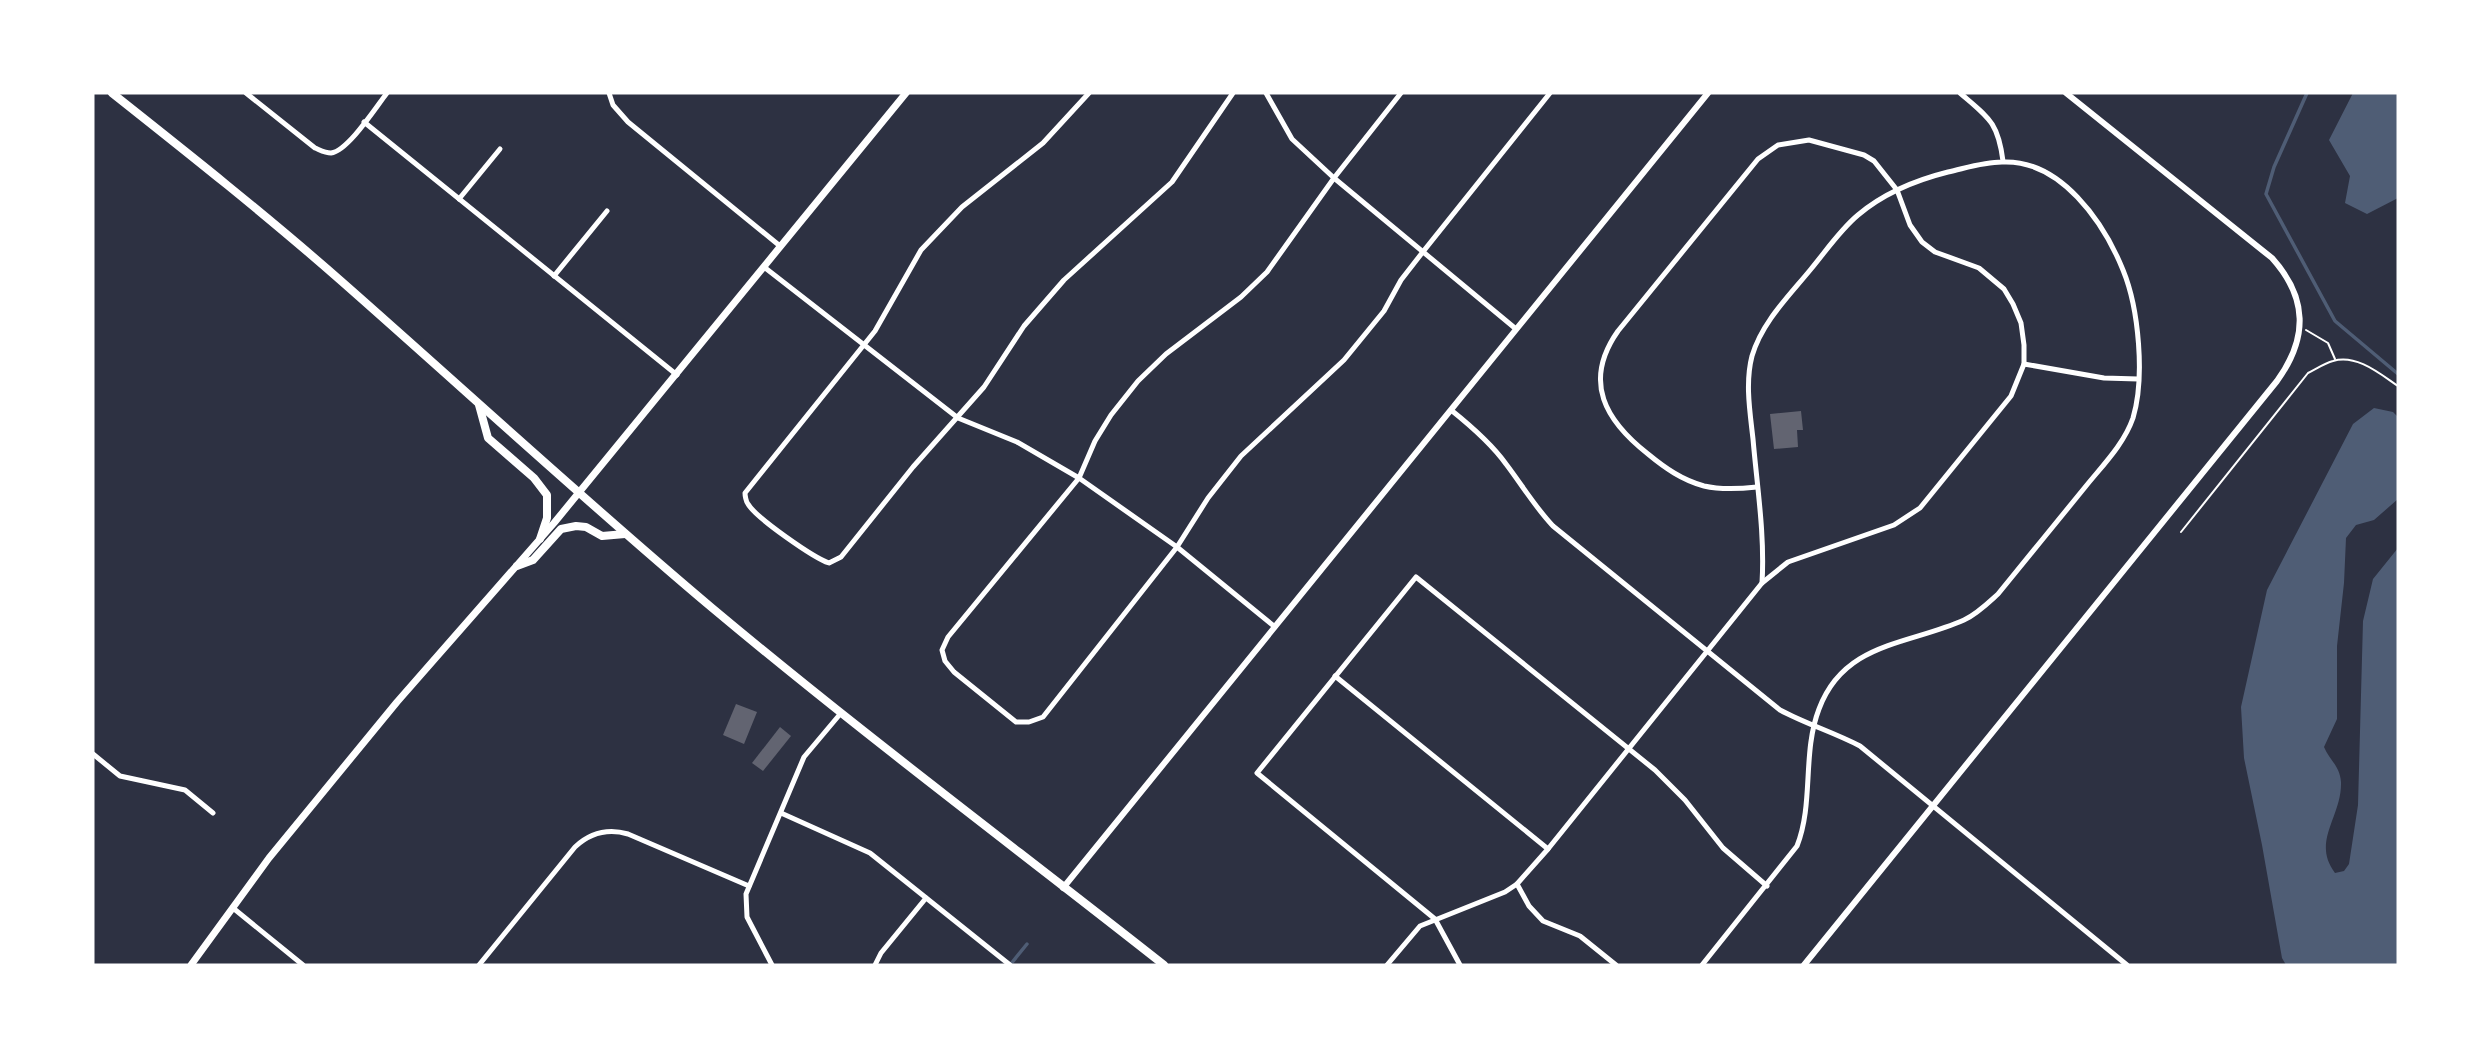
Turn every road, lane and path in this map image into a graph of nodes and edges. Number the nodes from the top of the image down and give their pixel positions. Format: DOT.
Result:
graph roads {
  1 [pos="112,93"];
  2 [pos="246,93"];
  3 [pos="387,93"];
  4 [pos="609,93"];
  5 [pos="906,93"];
  6 [pos="1089,93"];
  7 [pos="1233,93"];
  8 [pos="1266,93"];
  9 [pos="1401,93"];
  10 [pos="1550,93"];
  11 [pos="1709,93"];
  12 [pos="1960,93"];
  13 [pos="2066,93"];
  14 [pos="364,122"];
  15 [pos="500,149"];
  16 [pos="2003,161"];
  17 [pos="1334,178"];
  18 [pos="1897,190"];
  19 [pos="459,199"];
  20 [pos="607,211"];
  21 [pos="780,246"];
  22 [pos="1422,253"];
  23 [pos="764,267"];
  24 [pos="554,276"];
  25 [pos="1516,329"];
  26 [pos="2301,329"];
  27 [pos="863,346"];
  28 [pos="2335,360"];
  29 [pos="2024,364"];
  30 [pos="677,375"];
  31 [pos="2138,379"];
  32 [pos="2398,386"];
  33 [pos="479,405"];
  34 [pos="1451,410"];
  35 [pos="958,418"];
  36 [pos="1079,478"];
  37 [pos="1757,487"];
  38 [pos="579,493"];
  39 [pos="2181,532"];
  40 [pos="625,534"];
  41 [pos="540,539"];
  42 [pos="1177,548"];
  43 [pos="517,566"];
  44 [pos="1762,583"];
  45 [pos="1275,627"];
  46 [pos="1708,651"];
  47 [pos="1335,676"];
  48 [pos="841,713"];
  49 [pos="1815,724"];
  50 [pos="1629,749"];
  51 [pos="93,754"];
  52 [pos="1935,805"];
  53 [pos="214,813"];
  54 [pos="781,813"];
  55 [pos="1548,849"];
  56 [pos="1517,884"];
  57 [pos="749,886"];
  58 [pos="1767,886"];
  59 [pos="1063,888"];
  60 [pos="926,898"];
  61 [pos="233,908"];
  62 [pos="1435,919"];
  63 [pos="191,965"];
  64 [pos="303,965"];
  65 [pos="479,965"];
  66 [pos="772,965"];
  67 [pos="875,965"];
  68 [pos="1010,965"];
  69 [pos="1164,965"];
  70 [pos="1387,965"];
  71 [pos="1460,965"];
  72 [pos="1616,965"];
  73 [pos="1702,965"];
  74 [pos="1804,965"];
  75 [pos="2127,965"];
  1 -- 33 [label="main road"];
  2 -- 14 [label="street"];
  3 -- 14 [label="street"];
  4 -- 21 [label="street"];
  5 -- 21 [label="main road"];
  6 -- 27 [label="street"];
  7 -- 35 [label="street"];
  8 -- 17 [label="street"];
  9 -- 17 [label="street"];
  10 -- 22 [label="street"];
  11 -- 25 [label="street"];
  12 -- 16 [label="street"];
  13 -- 26 [label="street"];
  14 -- 19 [label="street"];
  15 -- 19 [label="street"];
  16 -- 18 [label="street"];
  16 -- 31 [label="street"];
  17 -- 22 [label="street"];
  17 -- 36 [label="street"];
  18 -- 29 [label="street"];
  18 -- 37 [label="street"];
  18 -- 37 [label="street"];
  19 -- 24 [label="street"];
  20 -- 24 [label="street"];
  21 -- 23 [label="main road"];
  22 -- 25 [label="street"];
  22 -- 42 [label="street"];
  23 -- 27 [label="street"];
  23 -- 30 [label="main road"];
  24 -- 30 [label="street"];
  25 -- 34 [label="street"];
  26 -- 28 [label="path"];
  26 -- 52 [label="street"];
  27 -- 35 [label="street"];
  27 -- 35 [label="street"];
  28 -- 32 [label="path"];
  28 -- 39 [label="path"];
  29 -- 31 [label="street"];
  29 -- 44 [label="street"];
  30 -- 38 [label="main road"];
  31 -- 49 [label="street"];
  33 -- 38 [label="main road"];
  33 -- 41 [label="main road"];
  34 -- 45 [label="street"];
  34 -- 46 [label="street"];
  35 -- 36 [label="street"];
  36 -- 42 [label="street"];
  36 -- 42 [label="street"];
  37 -- 44 [label="street"];
  38 -- 40 [label="main road"];
  38 -- 41 [label="main road"];
  40 -- 43 [label="main road"];
  40 -- 48 [label="main road"];
  41 -- 43 [label="main road"];
  42 -- 45 [label="street"];
  43 -- 61 [label="main road"];
  44 -- 46 [label="street"];
  45 -- 59 [label="street"];
  46 -- 49 [label="street"];
  46 -- 50 [label="street"];
  47 -- 50 [label="street"];
  47 -- 55 [label="street"];
  47 -- 62 [label="street"];
  48 -- 54 [label="street"];
  48 -- 59 [label="main road"];
  49 -- 52 [label="street"];
  49 -- 58 [label="street"];
  50 -- 55 [label="street"];
  50 -- 58 [label="street"];
  51 -- 53 [label="street"];
  52 -- 74 [label="street"];
  52 -- 75 [label="street"];
  54 -- 57 [label="street"];
  54 -- 60 [label="street"];
  55 -- 56 [label="street"];
  56 -- 62 [label="street"];
  56 -- 72 [label="street"];
  57 -- 65 [label="street"];
  57 -- 66 [label="street"];
  58 -- 73 [label="street"];
  59 -- 69 [label="main road"];
  60 -- 67 [label="street"];
  60 -- 68 [label="street"];
  61 -- 63 [label="main road"];
  61 -- 64 [label="street"];
  62 -- 70 [label="street"];
  62 -- 71 [label="street"];
}
